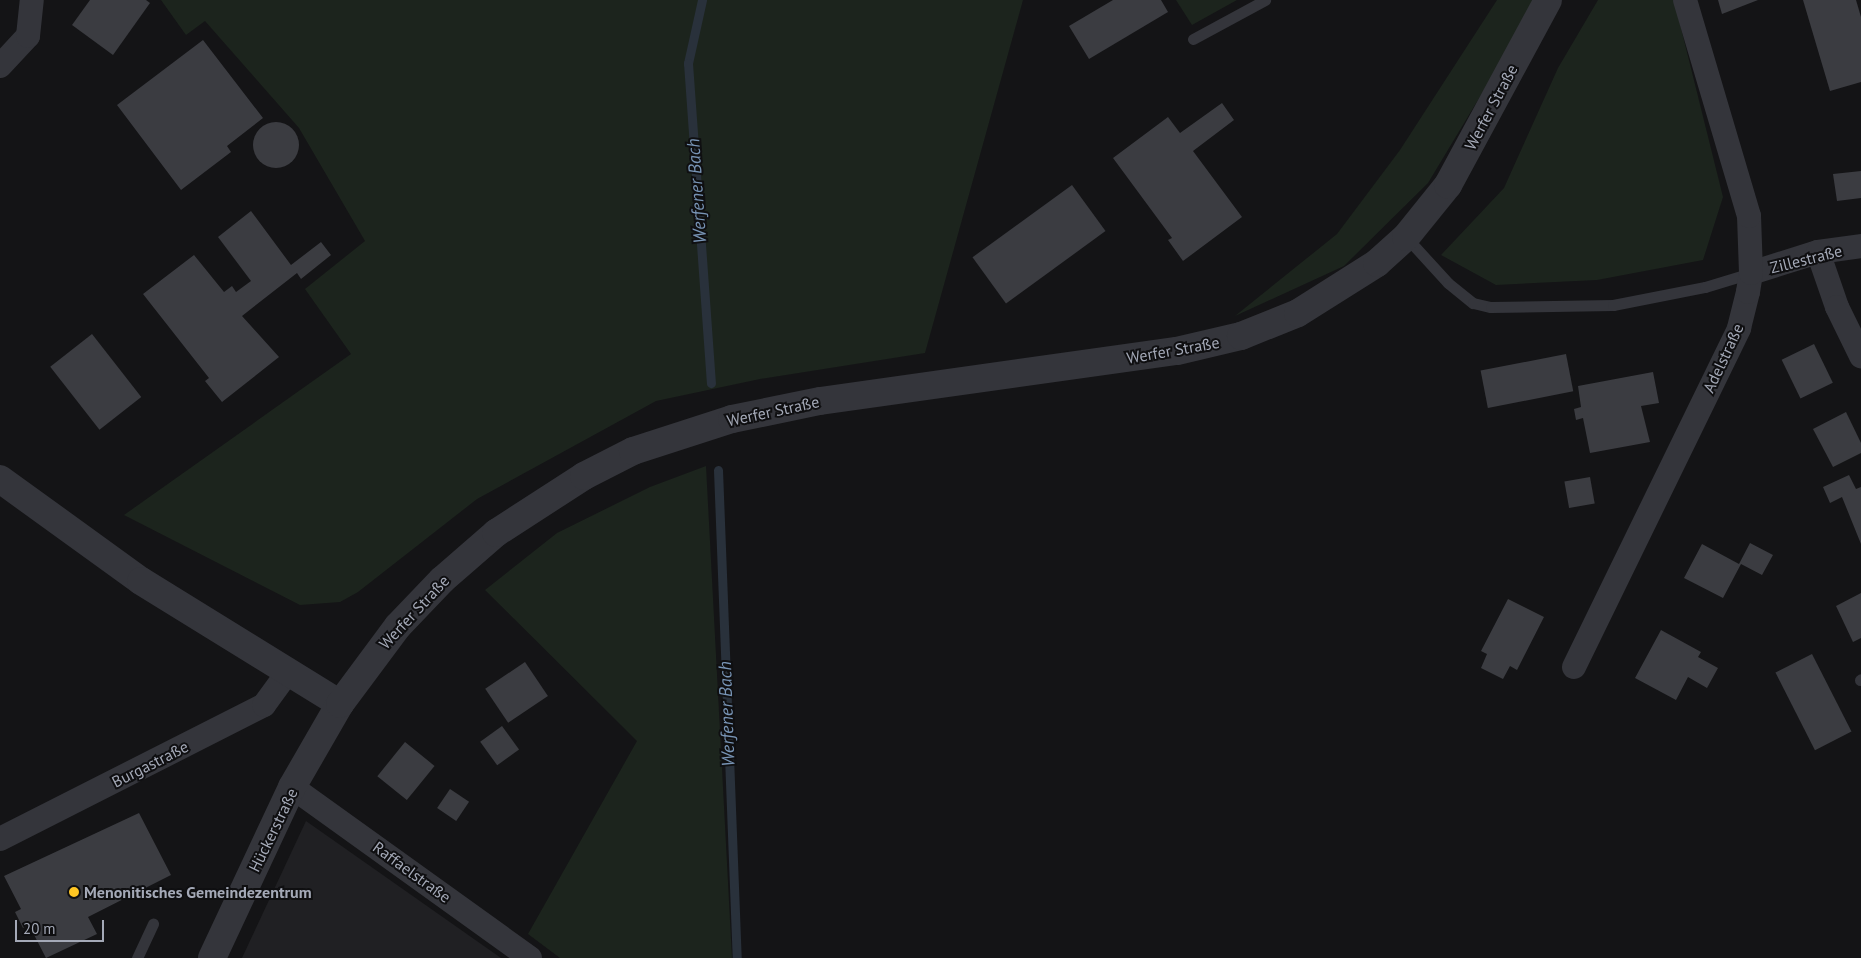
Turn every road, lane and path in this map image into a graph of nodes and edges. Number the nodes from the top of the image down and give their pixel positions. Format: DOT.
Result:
graph roads {
  1 [pos="32,0"];
  2 [pos="1265,0"];
  3 [pos="1548,0"];
  4 [pos="1685,0"];
  5 [pos="1193,39"];
  6 [pos="0,66"];
  7 [pos="1406,237"];
  8 [pos="1861,246"];
  9 [pos="1818,252"];
  10 [pos="1751,273"];
  11 [pos="1861,356"];
  12 [pos="0,479"];
  13 [pos="1574,667"];
  14 [pos="287,673"];
  15 [pos="340,704"];
  16 [pos="292,787"];
  17 [pos="0,839"];
  18 [pos="154,924"];
  19 [pos="137,958"];
  20 [pos="212,958"];
  21 [pos="530,958"];
  1 -- 6 [label="street"];
  2 -- 5 [label="lane"];
  3 -- 7 [label="street, Werfer Straße"];
  4 -- 10 [label="street, Adelstraße"];
  7 -- 10 [label="lane"];
  7 -- 15 [label="street, Werfer Straße"];
  8 -- 9 [label="street, Zillestraße"];
  9 -- 10 [label="street, Zillestraße"];
  9 -- 11 [label="street"];
  10 -- 13 [label="street, Adelstraße"];
  12 -- 14 [label="street"];
  14 -- 15 [label="street"];
  14 -- 17 [label="street, Burgastraße"];
  15 -- 16 [label="street, Hückerstraße"];
  16 -- 20 [label="street, Hückerstraße"];
  16 -- 21 [label="street, Raffaelstraße"];
  18 -- 19 [label="lane"];
}
